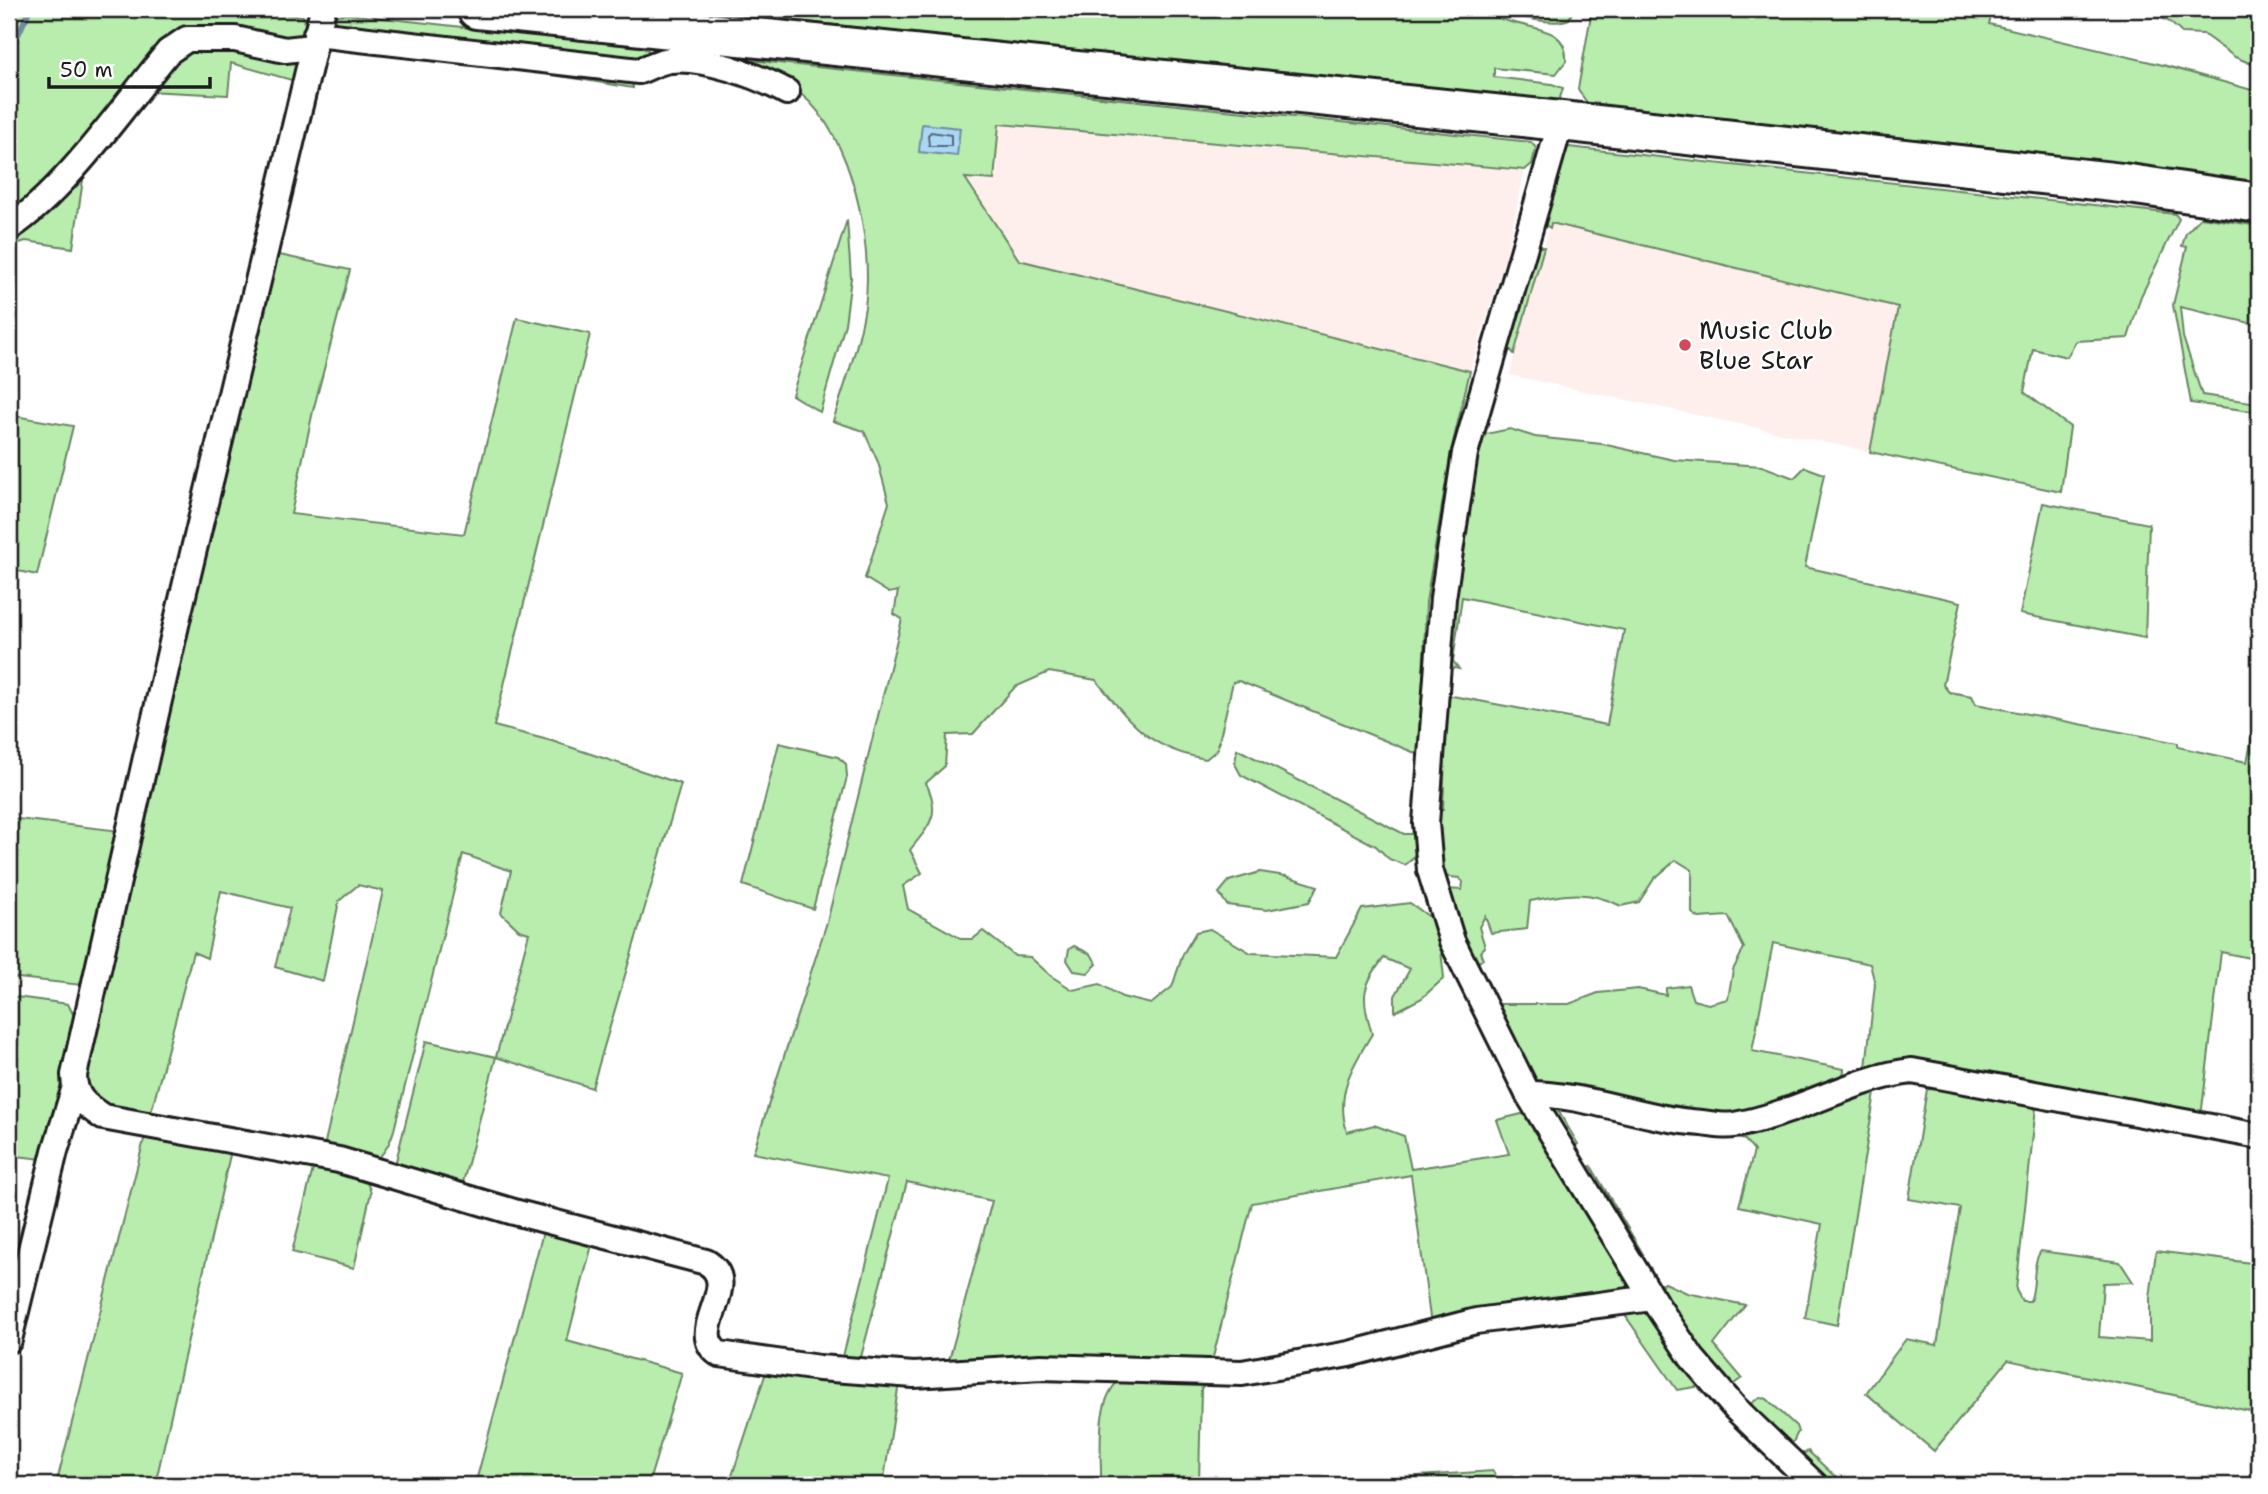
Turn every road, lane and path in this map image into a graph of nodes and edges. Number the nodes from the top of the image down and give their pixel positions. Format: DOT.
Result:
graph roads {
  1 [pos="323,9"];
  2 [pos="477,9"];
  3 [pos="314,41"];
  4 [pos="787,92"];
  5 [pos="1561,121"];
  6 [pos="2259,203"];
  7 [pos="9,228"];
  8 [pos="74,1090"];
  9 [pos="1528,1094"];
  10 [pos="2259,1136"];
  11 [pos="1652,1298"];
  12 [pos="9,1340"];
  13 [pos="1815,1485"];
  1 -- 3 [label="street"];
  2 -- 5 [label="main road"];
  3 -- 4 [label="street"];
  3 -- 7 [label="street"];
  3 -- 8 [label="street"];
  5 -- 6 [label="main road"];
  5 -- 9 [label="street"];
  8 -- 11 [label="street"];
  8 -- 12 [label="street"];
  9 -- 10 [label="street"];
  9 -- 11 [label="street"];
  11 -- 13 [label="street"];
}
